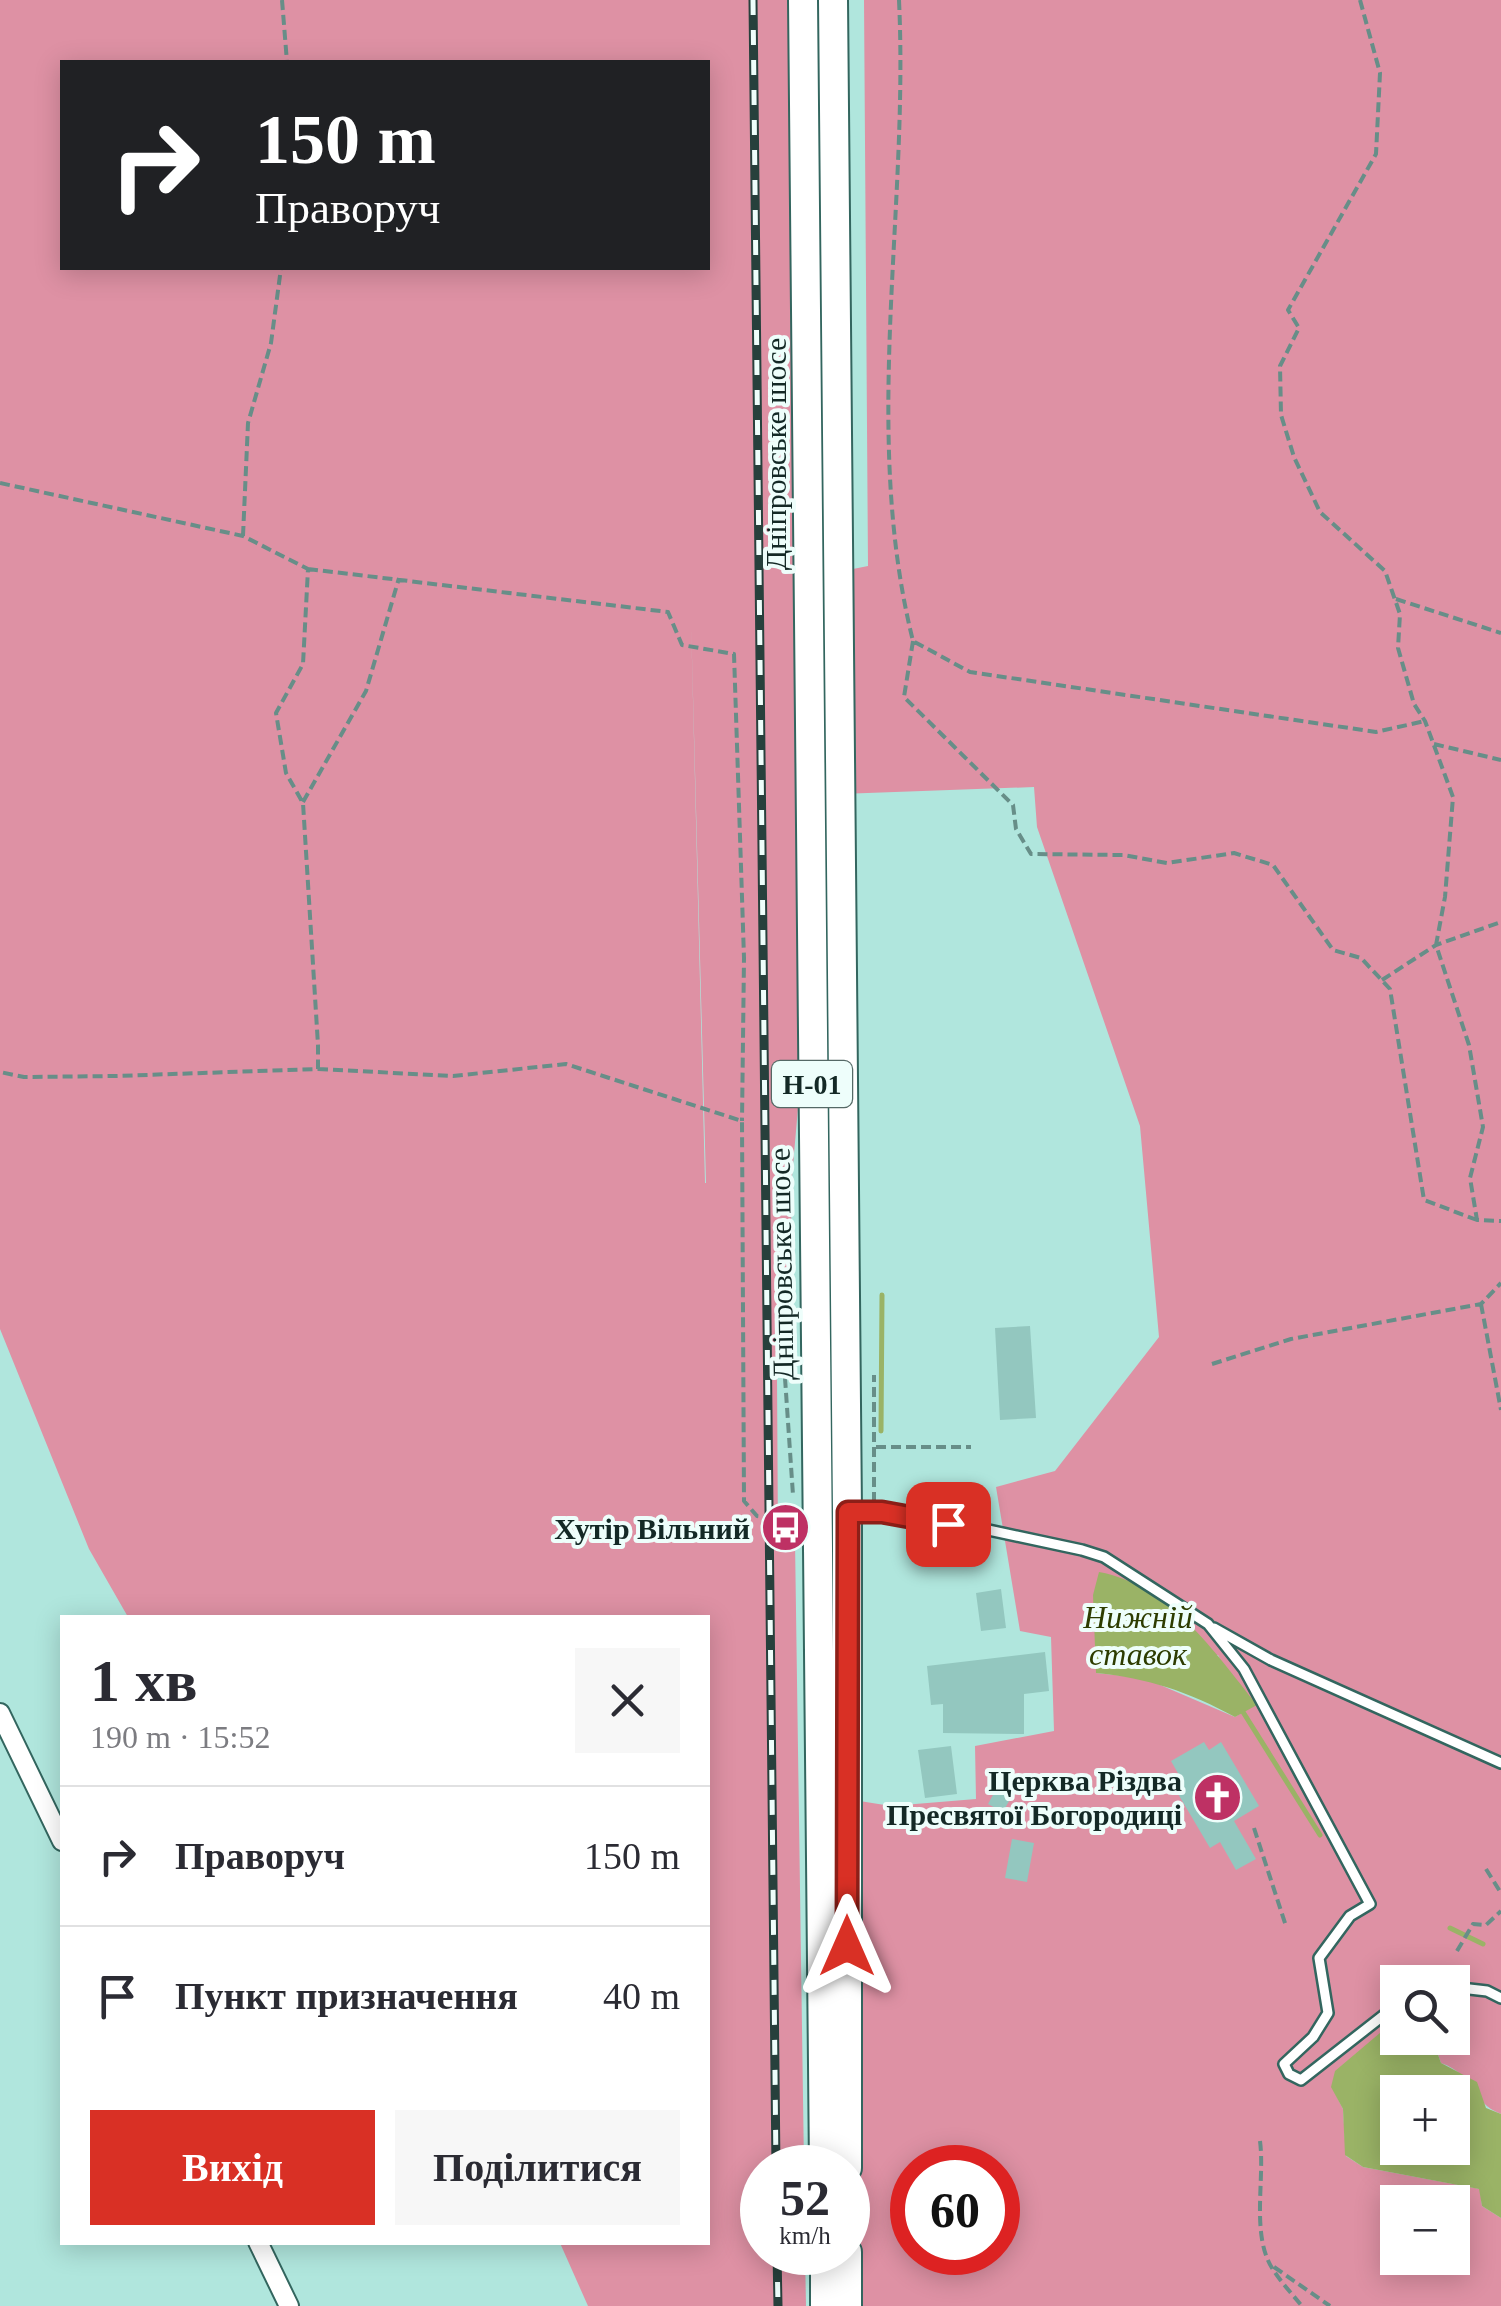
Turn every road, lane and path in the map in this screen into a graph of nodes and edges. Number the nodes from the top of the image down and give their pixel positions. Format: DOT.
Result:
graph roads {
  1 [pos="282,0"];
  2 [pos="804,0"];
  3 [pos="833,0"];
  4 [pos="899,0"];
  5 [pos="1360,0"];
  6 [pos="287,60"];
  7 [pos="281,270"];
  8 [pos="0,483"];
  9 [pos="243,536"];
  10 [pos="308,569"];
  11 [pos="399,578"];
  12 [pos="1394,598"];
  13 [pos="1501,633"];
  14 [pos="913,641"];
  15 [pos="1425,721"];
  16 [pos="1434,744"];
  17 [pos="1501,760"];
  18 [pos="303,802"];
  19 [pos="1501,922"];
  20 [pos="1436,945"];
  21 [pos="1382,980"];
  22 [pos="318,1069"];
  23 [pos="0,1072"];
  24 [pos="742,1121"];
  25 [pos="1478,1220"];
  26 [pos="1501,1221"];
  27 [pos="1501,1283"];
  28 [pos="1480,1304"];
  29 [pos="1212,1364"];
  30 [pos="874,1374"];
  31 [pos="786,1378"];
  32 [pos="1501,1410"];
  33 [pos="971,1447"];
  34 [pos="874,1448"];
  35 [pos="861,1512"];
  36 [pos="806,1523"];
  37 [pos="1208,1624"];
  38 [pos="0,1712"];
  39 [pos="1501,1763"];
  40 [pos="1254,1828"];
  41 [pos="60,1837"];
  42 [pos="1486,1869"];
  43 [pos="1501,1892"];
  44 [pos="1501,1911"];
  45 [pos="1286,1926"];
  46 [pos="1457,1951"];
  47 [pos="1470,1990"];
  48 [pos="1501,1998"];
  49 [pos="1380,2018"];
  50 [pos="1260,2141"];
  51 [pos="823,2145"];
  52 [pos="847,2145"];
  53 [pos="260,2245"];
  54 [pos="1270,2265"];
  55 [pos="825,2275"];
  56 [pos="847,2275"];
  57 [pos="290,2306"];
  58 [pos="825,2306"];
  59 [pos="847,2306"];
  60 [pos="1302,2306"];
  61 [pos="1330,2306"];
  1 -- 6 [label="path"];
  2 -- 36 [label="main road, Дніпровське шосе / Н-01"];
  3 -- 35 [label="main road, Дніпровське шосе / Н-01"];
  4 -- 14 [label="path"];
  5 -- 12 [label="path"];
  7 -- 9 [label="path"];
  8 -- 9 [label="path"];
  9 -- 10 [label="path"];
  10 -- 11 [label="path"];
  10 -- 18 [label="path"];
  11 -- 18 [label="path"];
  11 -- 24 [label="path"];
  12 -- 13 [label="path"];
  12 -- 15 [label="path"];
  14 -- 15 [label="path"];
  14 -- 21 [label="path"];
  15 -- 16 [label="path"];
  16 -- 17 [label="path"];
  16 -- 20 [label="path"];
  18 -- 22 [label="path"];
  19 -- 20 [label="path"];
  20 -- 21 [label="path"];
  20 -- 25 [label="path"];
  21 -- 25 [label="path"];
  22 -- 23 [label="path"];
  22 -- 24 [label="path"];
  24 -- 36 [label="path"];
  25 -- 26 [label="path"];
  27 -- 28 [label="path"];
  28 -- 29 [label="path"];
  28 -- 32 [label="path"];
  30 -- 34 [label="path"];
  31 -- 36 [label="path"];
  33 -- 34 [label="path"];
  34 -- 35 [label="path"];
  35 -- 37 [label="lane"];
  35 -- 52 [label="main road, Дніпровське шосе / Н-01"];
  36 -- 51 [label="main road, Дніпровське шосе / Н-01"];
  37 -- 39 [label="lane"];
  37 -- 49 [label="lane"];
  38 -- 41 [label="street"];
  40 -- 45 [label="path"];
  42 -- 43 [label="path"];
  44 -- 46 [label="path"];
  47 -- 48 [label="lane"];
  50 -- 54 [label="path"];
  53 -- 57 [label="street"];
  54 -- 60 [label="path"];
  54 -- 61 [label="path"];
  55 -- 58 [label="main road"];
  56 -- 59 [label="main road"];
}
